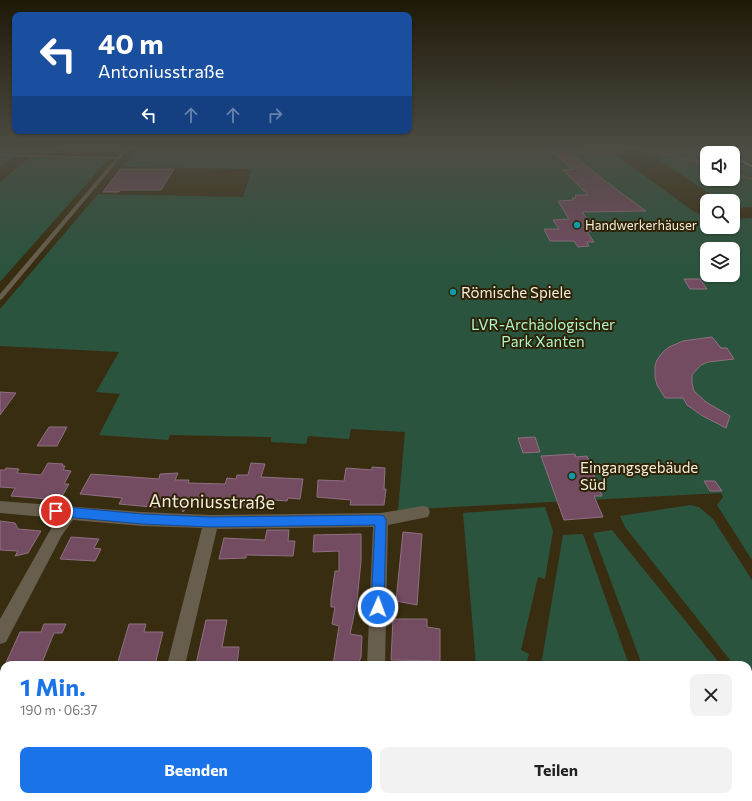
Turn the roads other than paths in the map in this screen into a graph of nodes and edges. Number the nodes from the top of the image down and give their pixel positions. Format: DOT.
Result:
graph roads {
  1 [pos="96,185"];
  2 [pos="0,298"];
  3 [pos="0,507"];
  4 [pos="70,512"];
  5 [pos="423,512"];
  6 [pos="380,520"];
  7 [pos="211,522"];
  8 [pos="0,636"];
  9 [pos="177,661"];
  10 [pos="376,661"];
  1 -- 2 [label="lane"];
  3 -- 4 [label="street, Antoniusstraße"];
  4 -- 7 [label="street, Antoniusstraße"];
  4 -- 8 [label="street"];
  5 -- 6 [label="street, Antoniusstraße"];
  6 -- 7 [label="street, Antoniusstraße"];
  6 -- 10 [label="street"];
  7 -- 9 [label="street"];
}
